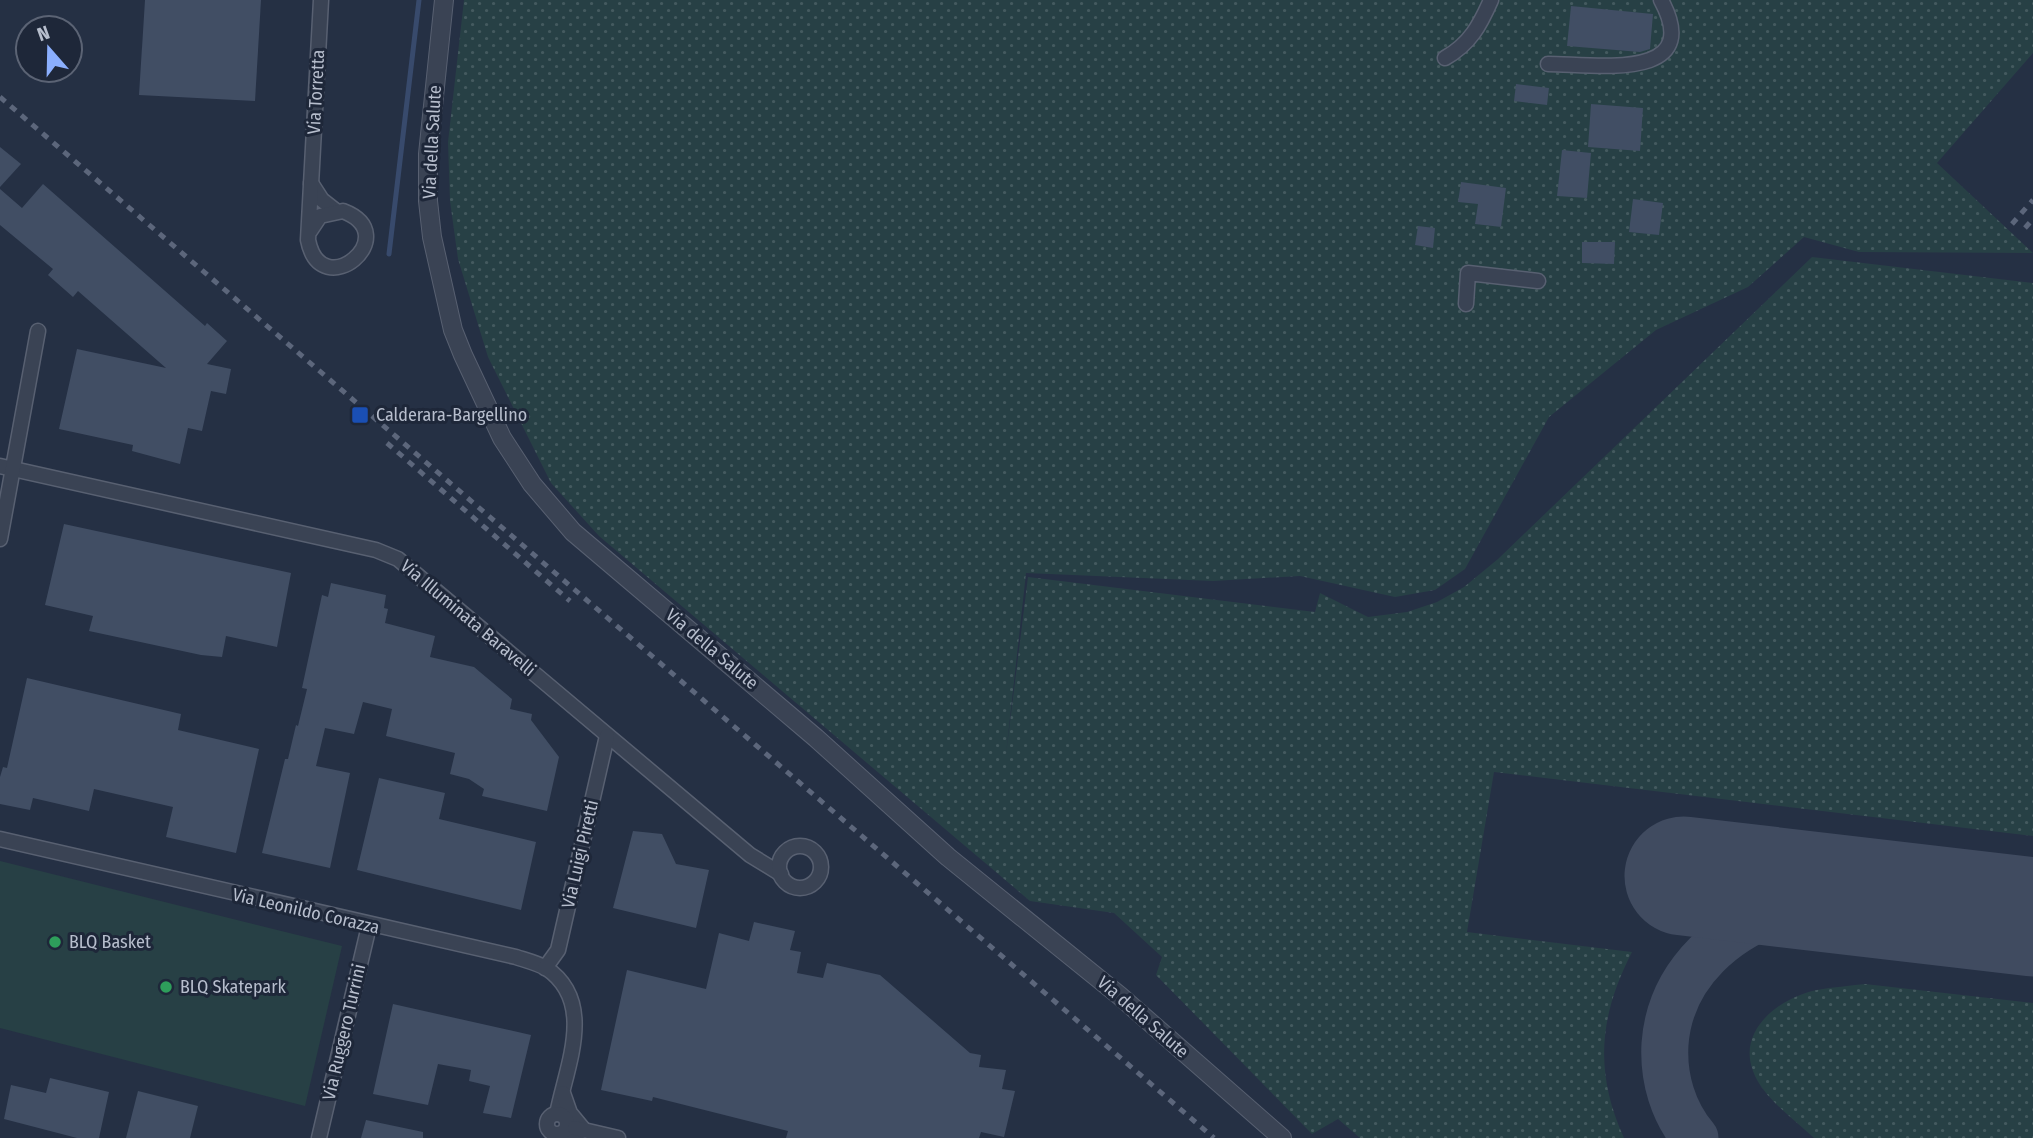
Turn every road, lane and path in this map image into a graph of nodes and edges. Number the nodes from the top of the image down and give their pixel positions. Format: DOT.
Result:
graph roads {
  1 [pos="321,0"];
  2 [pos="444,0"];
  3 [pos="1491,0"];
  4 [pos="1661,0"];
  5 [pos="1445,58"];
  6 [pos="1548,64"];
  7 [pos="311,183"];
  8 [pos="335,211"];
  9 [pos="310,230"];
  10 [pos="1538,281"];
  11 [pos="1466,304"];
  12 [pos="38,331"];
  13 [pos="6,468"];
  14 [pos="0,539"];
  15 [pos="607,736"];
  16 [pos="0,839"];
  17 [pos="780,874"];
  18 [pos="369,926"];
  19 [pos="545,968"];
  20 [pos="562,1088"];
  21 [pos="584,1130"];
  22 [pos="559,1134"];
  23 [pos="320,1138"];
  24 [pos="618,1138"];
  25 [pos="1282,1138"];
  1 -- 7 [label="street, Via Torretta"];
  2 -- 25 [label="street, Via della Salute"];
  3 -- 5 [label="street"];
  4 -- 6 [label="street"];
  7 -- 8 [label="street, Via Torretta"];
  7 -- 9 [label="street, Via Torretta"];
  8 -- 9 [label="street"];
  8 -- 9 [label="street, Via Torretta"];
  10 -- 11 [label="street"];
  12 -- 13 [label="street"];
  13 -- 14 [label="street"];
  13 -- 15 [label="street, Via Illuminata Baravelli"];
  15 -- 17 [label="street, Via Illuminata Baravelli"];
  15 -- 19 [label="street, Via Luigi Piretti"];
  16 -- 18 [label="street, Via Leonildo Corazza"];
  18 -- 19 [label="street, Via Leonildo Corazza"];
  18 -- 23 [label="street, Via Ruggero Turrini"];
  19 -- 20 [label="street, Via Leonildo Corazza"];
  20 -- 21 [label="street"];
  20 -- 22 [label="street"];
  21 -- 22 [label="street"];
  21 -- 24 [label="street"];
}
